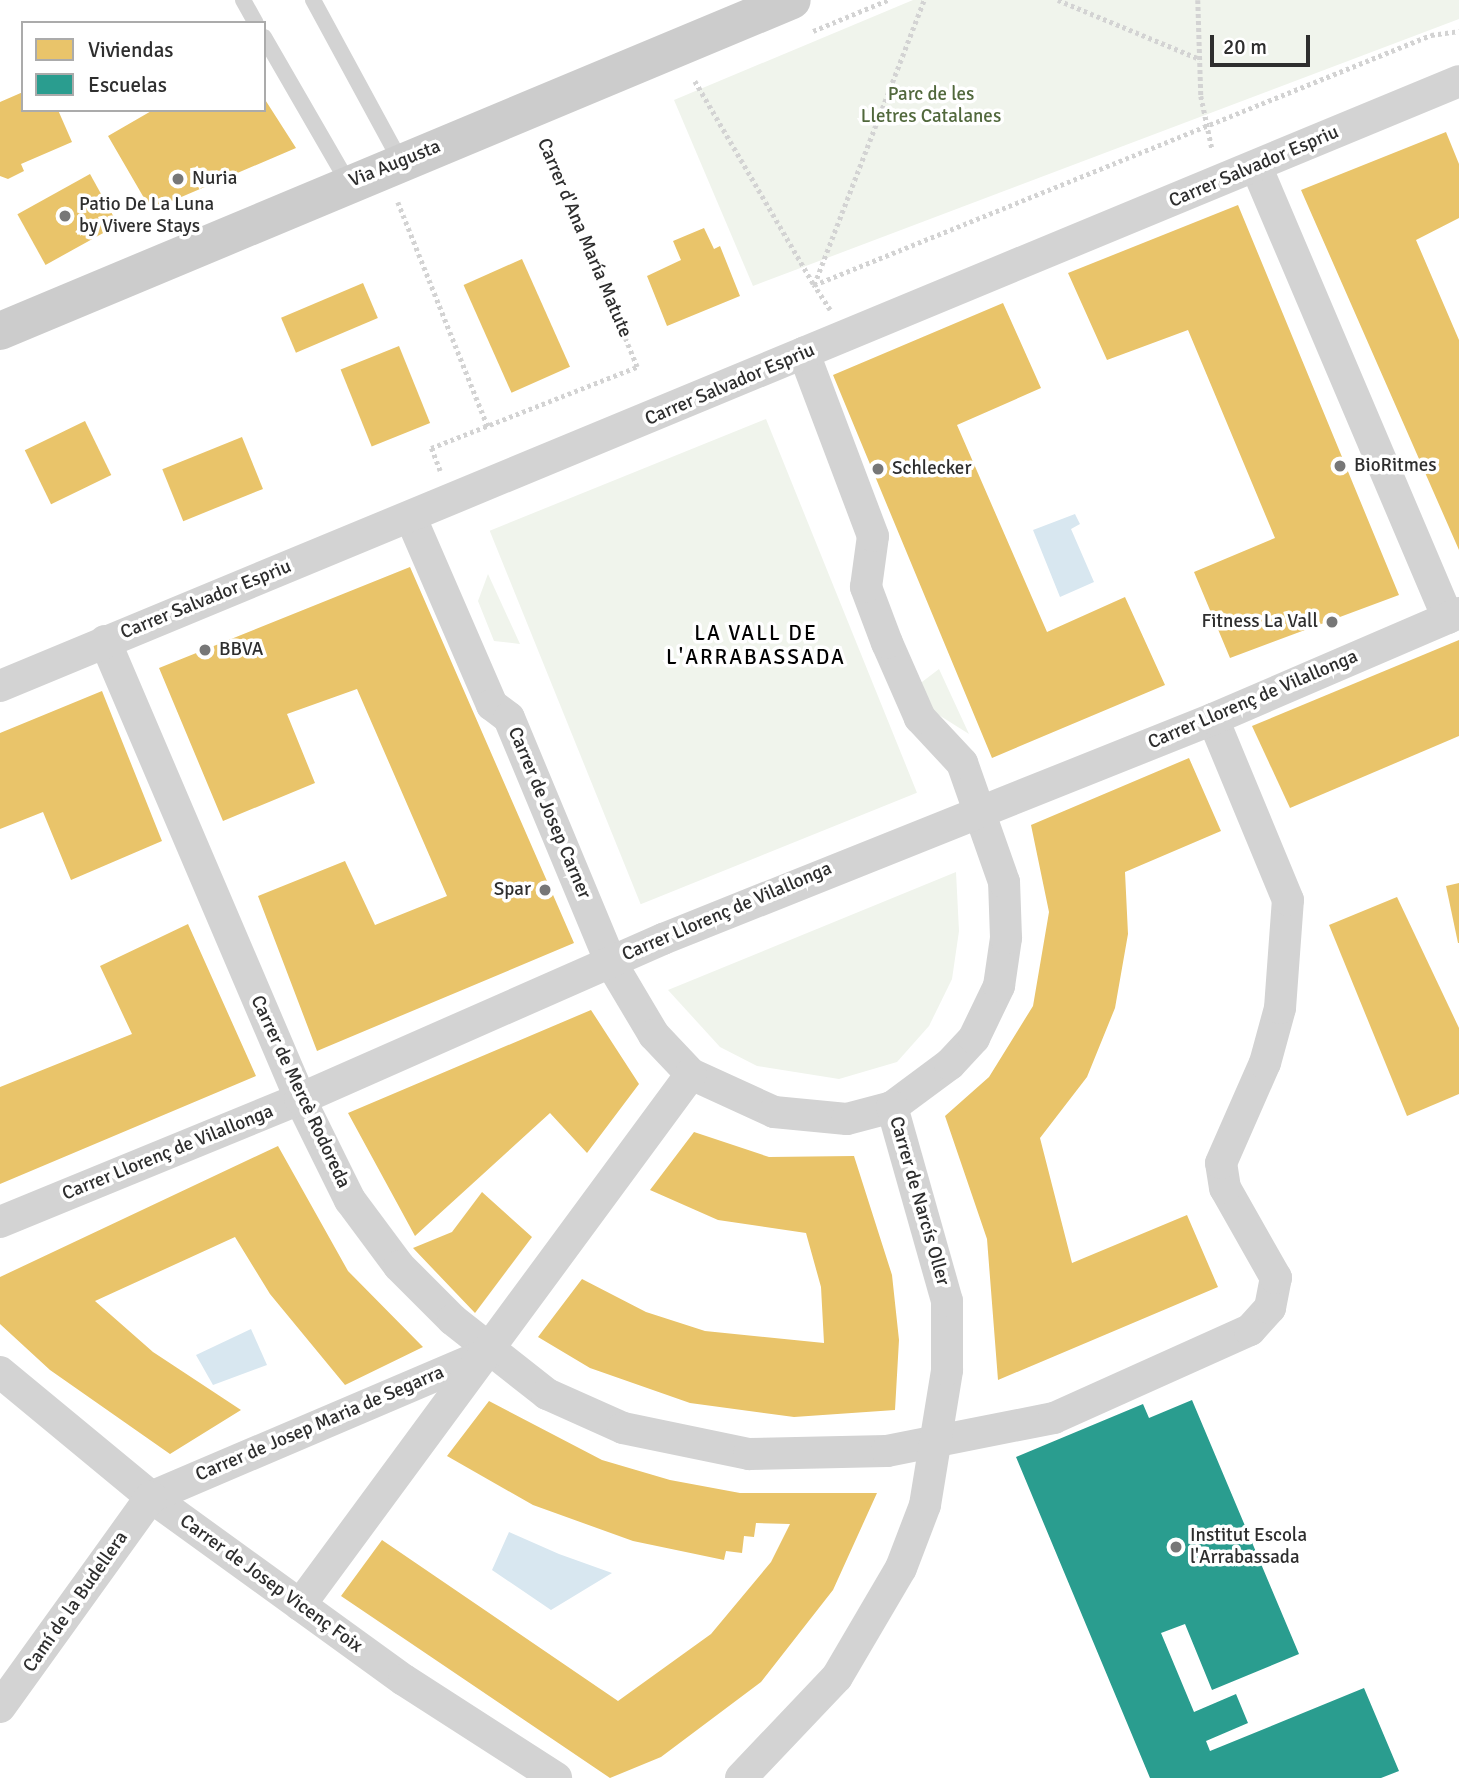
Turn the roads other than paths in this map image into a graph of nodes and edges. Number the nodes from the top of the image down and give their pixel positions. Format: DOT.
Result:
graph roads {
  1 [pos="243,0"];
  2 [pos="313,0"];
  3 [pos="792,0"];
  4 [pos="255,21"];
  5 [pos="266,40"];
  6 [pos="1459,81"];
  7 [pos="393,165"];
  8 [pos="1256,166"];
  9 [pos="349,184"];
  10 [pos="0,331"];
  11 [pos="804,353"];
  12 [pos="411,518"];
  13 [pos="1453,615"];
  14 [pos="105,641"];
  15 [pos="0,686"];
  16 [pos="1213,719"];
  17 [pos="979,810"];
  18 [pos="610,961"];
  19 [pos="691,1074"];
  20 [pos="300,1099"];
  21 [pos="892,1107"];
  22 [pos="0,1222"];
  23 [pos="490,1352"];
  24 [pos="0,1372"];
  25 [pos="939,1443"];
  26 [pos="151,1497"];
  27 [pos="300,1605"];
  28 [pos="0,1707"];
  29 [pos="556,1778"];
  30 [pos="741,1778"];
  1 -- 4 [label="lane"];
  2 -- 7 [label="lane"];
  3 -- 7 [label="main road, Via Augusta"];
  5 -- 9 [label="lane"];
  6 -- 8 [label="street, Carrer Salvador Espriu"];
  7 -- 9 [label="main road, Via Augusta"];
  8 -- 11 [label="street, Carrer Salvador Espriu"];
  8 -- 13 [label="street"];
  9 -- 10 [label="main road, Via Augusta"];
  11 -- 12 [label="street, Carrer Salvador Espriu"];
  11 -- 17 [label="street"];
  12 -- 14 [label="street, Carrer Salvador Espriu"];
  12 -- 18 [label="street, Carrer de Josep Carner"];
  13 -- 16 [label="street, Carrer Llorenç de Vilallonga"];
  14 -- 15 [label="street, Carrer Salvador Espriu"];
  14 -- 20 [label="street, Carrer de Mercè Rodoreda"];
  16 -- 17 [label="street, Carrer Llorenç de Vilallonga"];
  16 -- 25 [label="street, Carrer de Mercè Rodoreda"];
  17 -- 18 [label="street, Carrer Llorenç de Vilallonga"];
  17 -- 21 [label="street"];
  18 -- 19 [label="street, Carrer de Josep Carner"];
  18 -- 20 [label="street, Carrer Llorenç de Vilallonga"];
  19 -- 21 [label="street, Carrer de Josep Carner"];
  19 -- 23 [label="street, Carrer de Josep Maria de Segarra"];
  20 -- 22 [label="street, Carrer Llorenç de Vilallonga"];
  20 -- 23 [label="street, Carrer de Mercè Rodoreda"];
  21 -- 25 [label="street, Carrer de Narcís Oller"];
  23 -- 25 [label="street, Carrer de Mercè Rodoreda"];
  23 -- 26 [label="street, Carrer de Josep Maria de Segarra"];
  23 -- 27 [label="street, Carrer de Josep Maria de Segarra"];
  24 -- 26 [label="street, Carrer de Josep Vicenç Foix"];
  25 -- 30 [label="street, Carrer de Narcís Oller"];
  26 -- 27 [label="street, Carrer de Josep Vicenç Foix"];
  26 -- 28 [label="street, Camí de la Budellera"];
  27 -- 29 [label="street, Carrer de Josep Vicenç Foix"];
}
